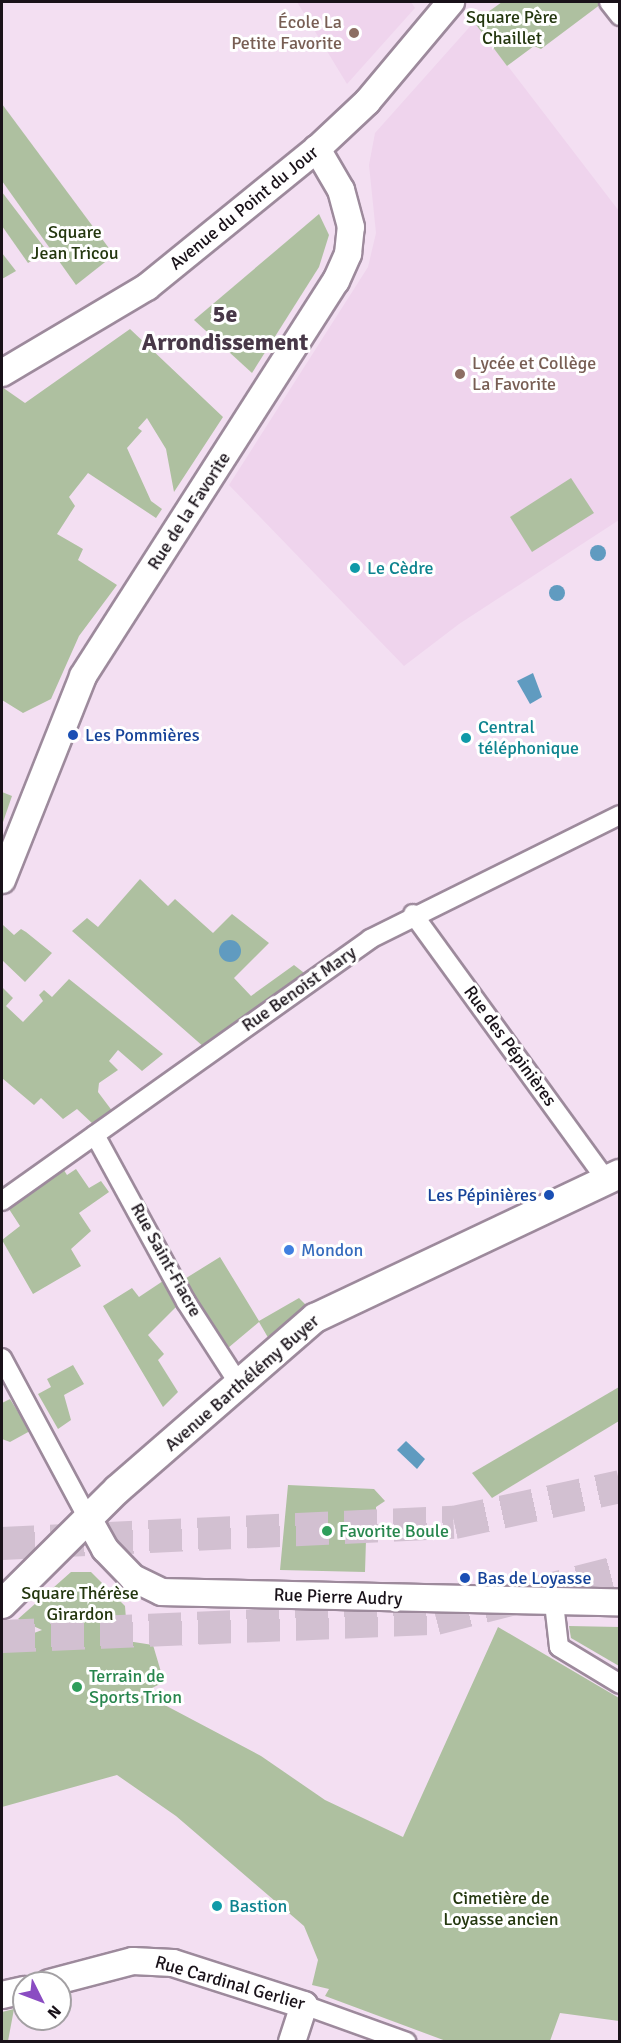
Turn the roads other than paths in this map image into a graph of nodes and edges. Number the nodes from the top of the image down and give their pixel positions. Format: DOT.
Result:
graph roads {
  1 [pos="451,2"];
  2 [pos="609,2"];
  3 [pos="620,16"];
  4 [pos="317,149"];
  5 [pos="2,373"];
  6 [pos="620,815"];
  7 [pos="2,880"];
  8 [pos="413,914"];
  9 [pos="95,1135"];
  10 [pos="613,1177"];
  11 [pos="2,1201"];
  12 [pos="2,1358"];
  13 [pos="239,1384"];
  14 [pos="89,1520"];
  15 [pos="620,1602"];
  16 [pos="2,1604"];
  17 [pos="554,1604"];
  18 [pos="620,1684"];
  19 [pos="72,1977"];
  20 [pos="304,2005"];
  21 [pos="292,2042"];
  22 [pos="407,2042"];
  1 -- 4 [label="street, Avenue du Point du Jour"];
  2 -- 3 [label="street"];
  4 -- 5 [label="street, Avenue du Point du Jour"];
  4 -- 7 [label="street, Rue de la Favorite"];
  6 -- 8 [label="street, Rue Benoist Mary"];
  8 -- 9 [label="street, Rue Benoist Mary"];
  8 -- 10 [label="street, Rue des Pépinières"];
  9 -- 11 [label="street, Rue Benoist Mary"];
  9 -- 13 [label="street, Rue Saint-Fiacre"];
  10 -- 13 [label="main road, Avenue Barthélémy Buyer"];
  12 -- 14 [label="street"];
  13 -- 14 [label="main road, Avenue Barthélémy Buyer"];
  14 -- 16 [label="main road, Avenue Barthélémy Buyer"];
  14 -- 17 [label="street, Rue Pierre Audry"];
  15 -- 17 [label="street, Rue Pierre Audry"];
  17 -- 18 [label="street"];
  19 -- 20 [label="street, Rue Cardinal Gerlier"];
  20 -- 21 [label="street"];
  20 -- 22 [label="street, Rue Cardinal Gerlier"];
}
